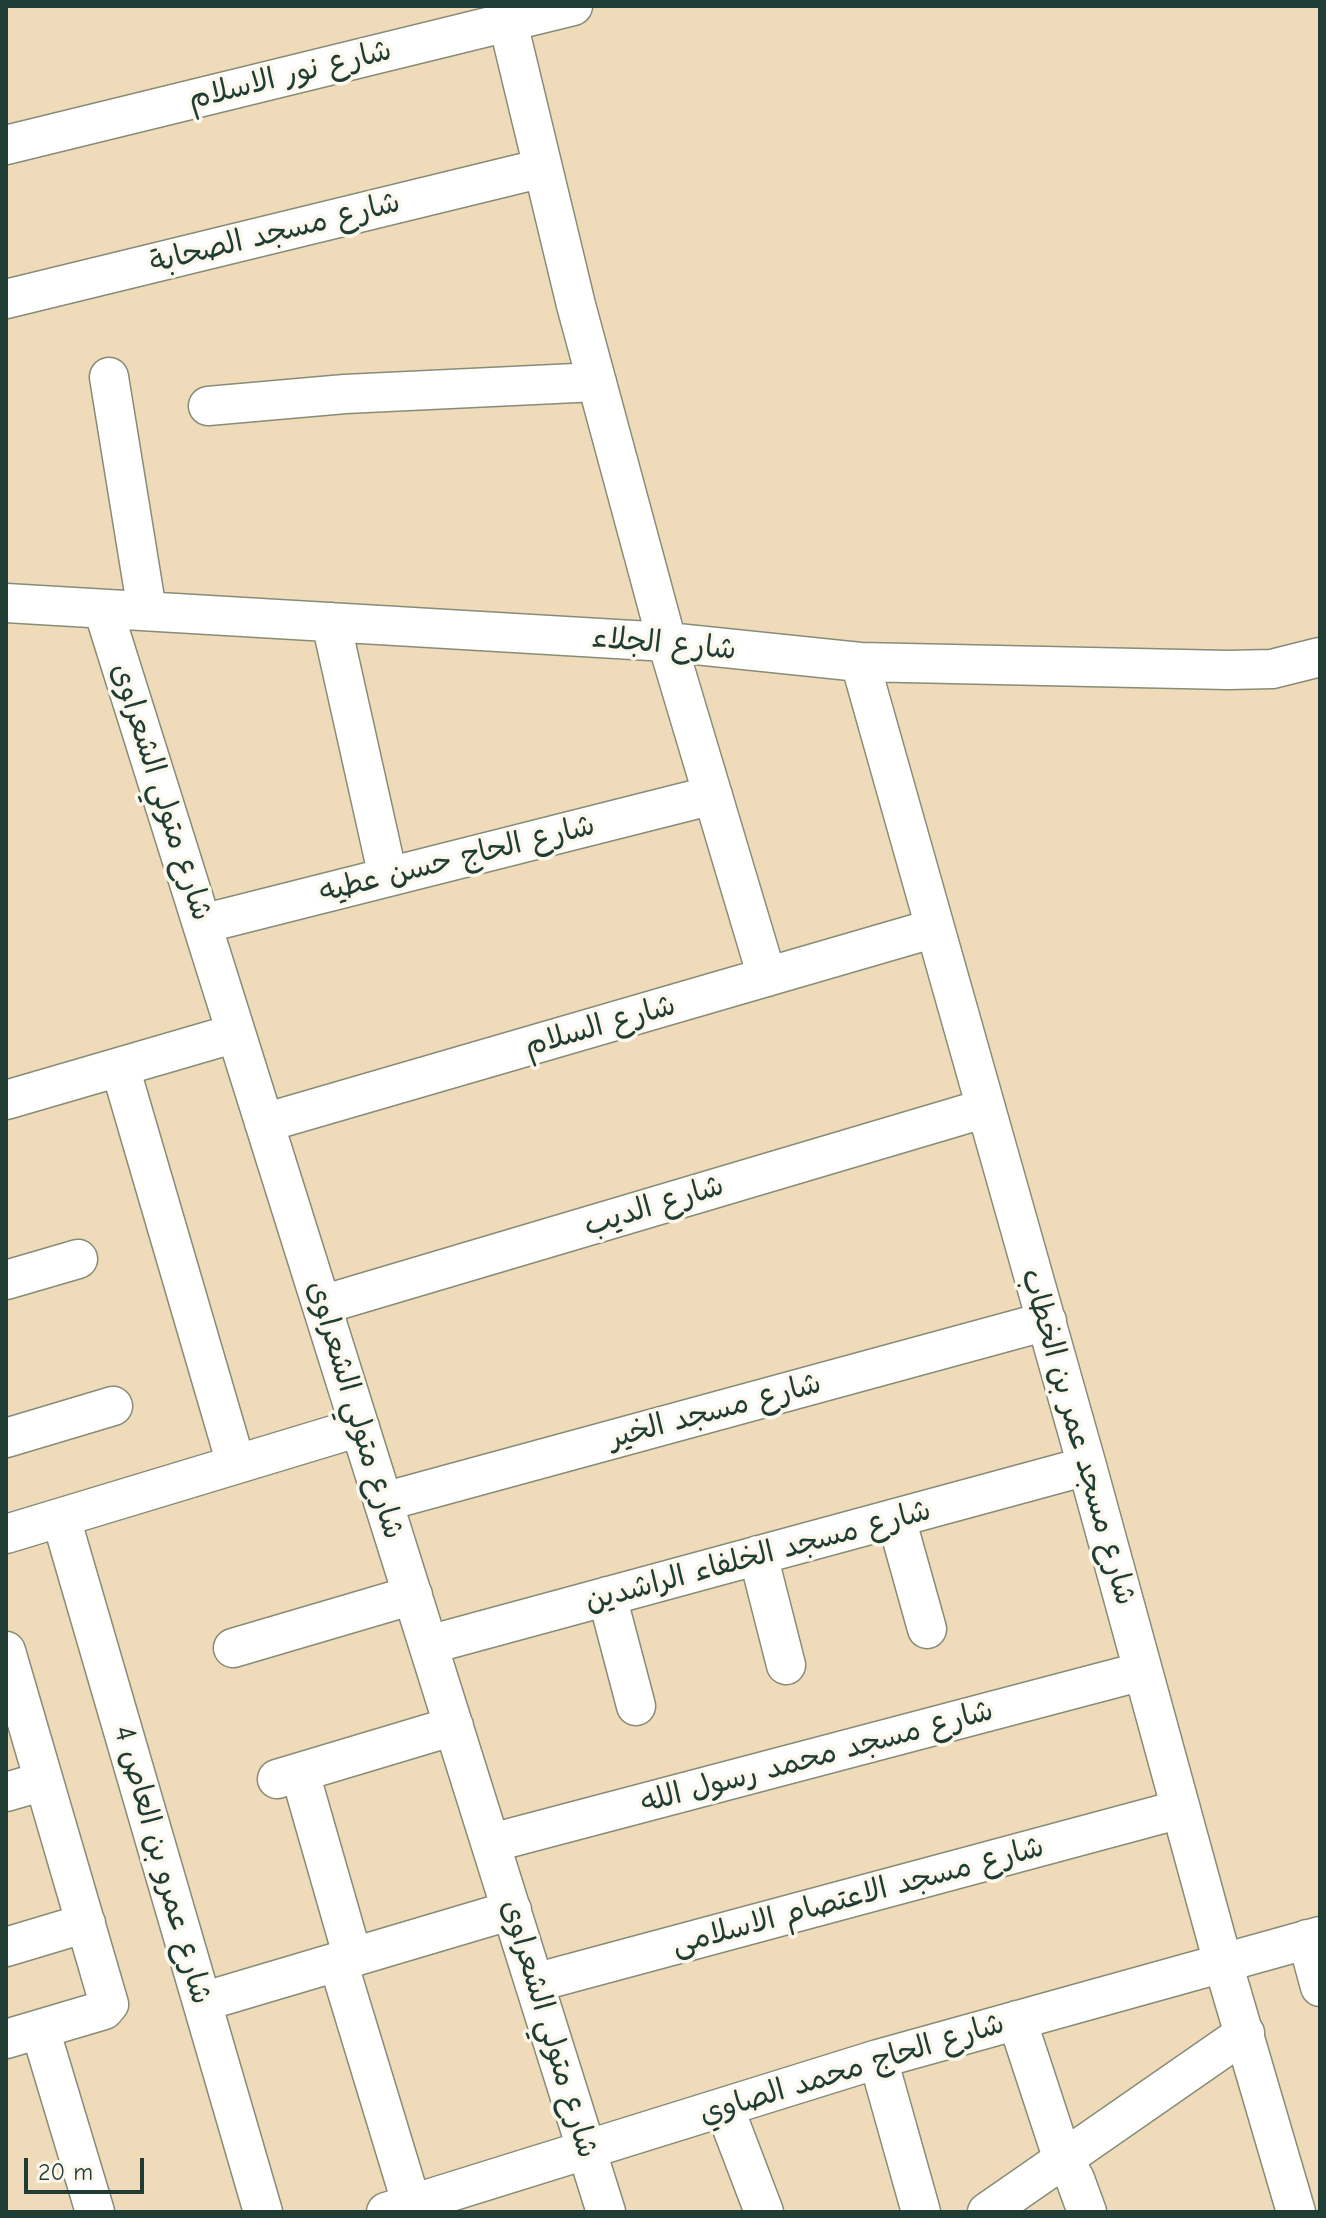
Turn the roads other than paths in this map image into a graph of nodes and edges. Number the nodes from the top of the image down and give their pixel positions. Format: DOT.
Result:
graph roads {
  1 [pos="573,6"];
  2 [pos="506,14"];
  3 [pos="6,145"];
  4 [pos="543,168"];
  5 [pos="6,299"];
  6 [pos="109,377"];
  7 [pos="597,382"];
  8 [pos="208,406"];
  9 [pos="6,603"];
  10 [pos="103,609"];
  11 [pos="147,611"];
  12 [pos="331,622"];
  13 [pos="667,642"];
  14 [pos="1320,657"];
  15 [pos="860,662"];
  16 [pos="713,795"];
  17 [pos="388,877"];
  18 [pos="202,924"];
  19 [pos="935,928"];
  20 [pos="767,977"];
  21 [pos="236,1033"];
  22 [pos="120,1067"];
  23 [pos="6,1100"];
  24 [pos="986,1108"];
  25 [pos="264,1123"];
  26 [pos="78,1259"];
  27 [pos="6,1280"];
  28 [pos="322,1305"];
  29 [pos="1047,1321"];
  30 [pos="113,1406"];
  31 [pos="360,1427"];
  32 [pos="6,1438"];
  33 [pos="236,1464"];
  34 [pos="1087,1466"];
  35 [pos="383,1502"];
  36 [pos="61,1518"];
  37 [pos="896,1518"];
  38 [pos="6,1534"];
  39 [pos="758,1555"];
  40 [pos="413,1595"];
  41 [pos="607,1596"];
  42 [pos="927,1629"];
  43 [pos="428,1645"];
  44 [pos="233,1648"];
  45 [pos="6,1653"];
  46 [pos="786,1665"];
  47 [pos="1143,1671"];
  48 [pos="636,1706"];
  49 [pos="454,1726"];
  50 [pos="44,1781"];
  51 [pos="6,1792"];
  52 [pos="1181,1809"];
  53 [pos="491,1843"];
  54 [pos="512,1910"];
  55 [pos="86,1923"];
  56 [pos="1314,1938"];
  57 [pos="6,1947"];
  58 [pos="346,1960"];
  59 [pos="1223,1963"];
  60 [pos="534,1983"];
  61 [pos="1320,1987"];
  62 [pos="202,2002"];
  63 [pos="1017,2020"];
  64 [pos="1245,2033"];
  65 [pos="23,2034"];
  66 [pos="878,2059"];
  67 [pos="724,2107"];
  68 [pos="586,2150"];
  69 [pos="1063,2160"];
  70 [pos="404,2209"];
  71 [pos="95,2212"];
  72 [pos="263,2212"];
  73 [pos="606,2212"];
  74 [pos="764,2212"];
  75 [pos="921,2212"];
  76 [pos="987,2212"];
  77 [pos="1087,2212"];
  78 [pos="1296,2212"];
  1 -- 2 [label="street, شارع نور الاسلام"];
  2 -- 3 [label="street, شارع نور الاسلام"];
  2 -- 4 [label="street"];
  4 -- 5 [label="street, شارع مسجد الصحابة"];
  4 -- 7 [label="street"];
  6 -- 11 [label="street"];
  7 -- 8 [label="street"];
  7 -- 13 [label="street"];
  9 -- 10 [label="street, شارع الجلاء"];
  10 -- 11 [label="street, شارع الجلاء"];
  10 -- 18 [label="street, شارع متولي الشعراوى"];
  11 -- 12 [label="street, شارع الجلاء"];
  12 -- 13 [label="street, شارع الجلاء"];
  12 -- 17 [label="street"];
  13 -- 15 [label="street, شارع الجلاء"];
  13 -- 16 [label="street"];
  14 -- 15 [label="street, شارع الجلاء"];
  15 -- 19 [label="street, شارع مسجد عمر بن الخطاب"];
  16 -- 17 [label="street, شارع الحاج حسن عطيه"];
  16 -- 20 [label="street"];
  17 -- 18 [label="street, شارع الحاج حسن عطيه"];
  18 -- 21 [label="street, شارع متولي الشعراوى"];
  19 -- 20 [label="street, شارع السلام"];
  19 -- 24 [label="street, شارع مسجد عمر بن الخطاب"];
  20 -- 25 [label="street, شارع السلام"];
  21 -- 22 [label="street"];
  21 -- 25 [label="street, شارع متولي الشعراوى"];
  22 -- 23 [label="street"];
  22 -- 33 [label="street"];
  24 -- 28 [label="street, شارع الديب"];
  24 -- 29 [label="street, شارع مسجد عمر بن الخطاب"];
  25 -- 28 [label="street, شارع متولي الشعراوى"];
  26 -- 27 [label="street"];
  28 -- 31 [label="street, شارع متولي الشعراوى"];
  29 -- 34 [label="street, شارع مسجد عمر بن الخطاب"];
  29 -- 35 [label="street, شارع مسجد الخير"];
  30 -- 32 [label="street"];
  31 -- 33 [label="street"];
  31 -- 35 [label="street, شارع متولي الشعراوى"];
  33 -- 36 [label="street"];
  34 -- 37 [label="street, شارع مسجد الخلفاء الراشدين"];
  34 -- 47 [label="street, شارع مسجد عمر بن الخطاب"];
  35 -- 40 [label="street, شارع متولي الشعراوى"];
  36 -- 38 [label="street"];
  36 -- 62 [label="street, شارع عمرو بن العاص 4"];
  37 -- 39 [label="street, شارع مسجد الخلفاء الراشدين"];
  37 -- 42 [label="street"];
  39 -- 41 [label="street, شارع مسجد الخلفاء الراشدين"];
  39 -- 46 [label="street"];
  40 -- 43 [label="street, شارع متولي الشعراوى"];
  40 -- 44 [label="street"];
  41 -- 43 [label="street, شارع مسجد الخلفاء الراشدين"];
  41 -- 48 [label="street"];
  43 -- 49 [label="street, شارع متولي الشعراوى"];
  45 -- 50 [label="street"];
  47 -- 52 [label="street, شارع مسجد عمر بن الخطاب"];
  47 -- 53 [label="street, شارع مسجد محمد رسول الله"];
  49 -- 53 [label="street, شارع متولي الشعراوى"];
  49 -- 58 [label="street"];
  50 -- 51 [label="street"];
  50 -- 55 [label="street"];
  52 -- 59 [label="street, شارع مسجد عمر بن الخطاب"];
  52 -- 60 [label="street, شارع مسجد الاعتصام الاسلامى"];
  53 -- 54 [label="street, شارع متولي الشعراوى"];
  54 -- 58 [label="street"];
  54 -- 60 [label="street, شارع متولي الشعراوى"];
  55 -- 57 [label="street"];
  55 -- 65 [label="street"];
  56 -- 59 [label="street, شارع الحاج محمد الصاوي"];
  56 -- 61 [label="street"];
  58 -- 62 [label="street"];
  58 -- 70 [label="street"];
  59 -- 63 [label="street, شارع الحاج محمد الصاوي"];
  59 -- 64 [label="street, شارع مسجد عمر بن الخطاب"];
  60 -- 68 [label="street, شارع متولي الشعراوى"];
  62 -- 72 [label="street, شارع عمرو بن العاص 4"];
  63 -- 66 [label="street, شارع الحاج محمد الصاوي"];
  63 -- 69 [label="street"];
  64 -- 69 [label="street"];
  64 -- 78 [label="street, شارع مسجد عمر بن الخطاب"];
  65 -- 71 [label="street"];
  66 -- 67 [label="street, شارع الحاج محمد الصاوي"];
  66 -- 75 [label="street"];
  67 -- 68 [label="street, شارع الحاج محمد الصاوي"];
  67 -- 74 [label="street"];
  68 -- 70 [label="street, شارع الحاج محمد الصاوي"];
  68 -- 73 [label="street, شارع متولي الشعراوى"];
  69 -- 76 [label="street"];
  69 -- 77 [label="street"];
}
